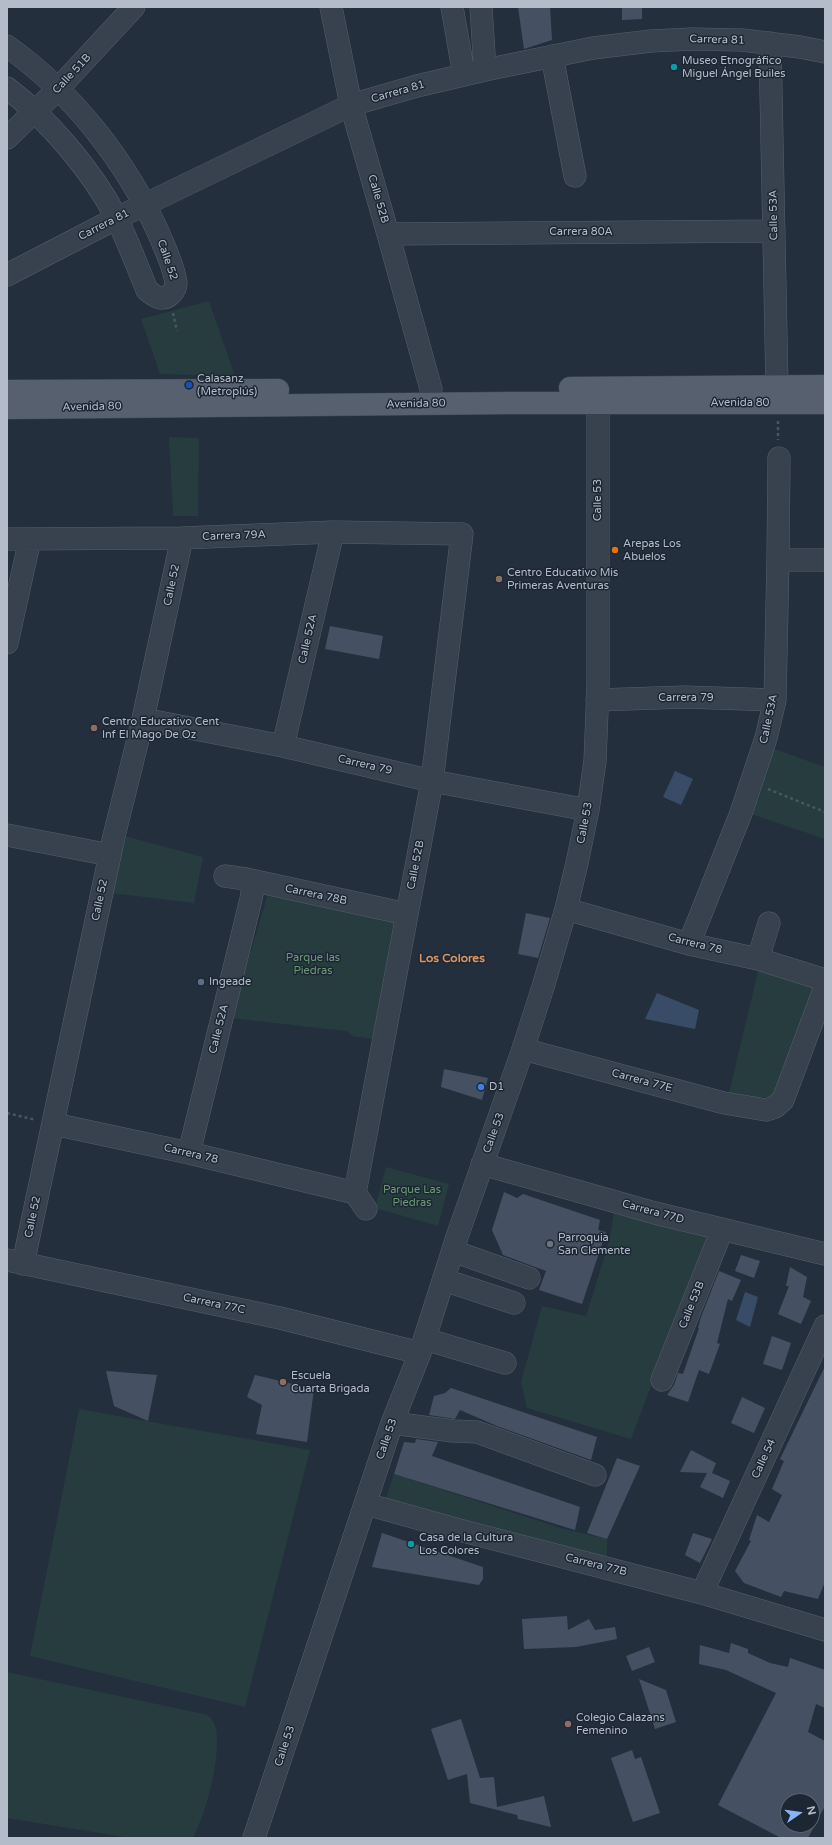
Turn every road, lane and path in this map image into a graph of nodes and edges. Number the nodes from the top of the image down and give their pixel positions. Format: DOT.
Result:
graph roads {
  1 [pos="134,7"];
  2 [pos="330,7"];
  3 [pos="452,7"];
  4 [pos="481,7"];
  5 [pos="770,43"];
  6 [pos="7,46"];
  7 [pos="825,52"];
  8 [pos="552,56"];
  9 [pos="485,70"];
  10 [pos="464,75"];
  11 [pos="7,88"];
  12 [pos="58,88"];
  13 [pos="351,106"];
  14 [pos="34,111"];
  15 [pos="7,138"];
  16 [pos="575,176"];
  17 [pos="145,205"];
  18 [pos="117,218"];
  19 [pos="774,231"];
  20 [pos="388,234"];
  21 [pos="7,275"];
  22 [pos="171,306"];
  23 [pos="178,331"];
  24 [pos="777,386"];
  25 [pos="825,386"];
  26 [pos="431,389"];
  27 [pos="7,391"];
  28 [pos="598,403"];
  29 [pos="825,403"];
  30 [pos="7,408"];
  31 [pos="778,415"];
  32 [pos="779,458"];
  33 [pos="333,532"];
  34 [pos="462,534"];
  35 [pos="182,538"];
  36 [pos="7,539"];
  37 [pos="30,539"];
  38 [pos="778,560"];
  39 [pos="825,560"];
  40 [pos="7,643"];
  41 [pos="597,700"];
  42 [pos="775,700"];
  43 [pos="143,719"];
  44 [pos="283,746"];
  45 [pos="432,781"];
  46 [pos="751,783"];
  47 [pos="588,810"];
  48 [pos="825,812"];
  49 [pos="7,835"];
  50 [pos="110,855"];
  51 [pos="225,876"];
  52 [pos="254,881"];
  53 [pos="566,909"];
  54 [pos="407,914"];
  55 [pos="769,924"];
  56 [pos="689,944"];
  57 [pos="758,959"];
  58 [pos="825,980"];
  59 [pos="825,988"];
  60 [pos="523,1049"];
  61 [pos="7,1113"];
  62 [pos="54,1124"];
  63 [pos="189,1153"];
  64 [pos="482,1164"];
  65 [pos="360,1201"];
  66 [pos="722,1230"];
  67 [pos="453,1251"];
  68 [pos="825,1254"];
  69 [pos="15,1262"];
  70 [pos="529,1278"];
  71 [pos="444,1280"];
  72 [pos="514,1303"];
  73 [pos="825,1326"];
  74 [pos="422,1346"];
  75 [pos="505,1363"];
  76 [pos="662,1380"];
  77 [pos="392,1423"];
  78 [pos="595,1475"];
  79 [pos="366,1504"];
  80 [pos="702,1593"];
  81 [pos="825,1630"];
  82 [pos="254,1838"];
  1 -- 12 [label="street, Calle 51B"];
  2 -- 13 [label="street, Calle 52B"];
  3 -- 10 [label="street"];
  4 -- 9 [label="street"];
  5 -- 7 [label="street, Carrera 81"];
  5 -- 8 [label="street, Carrera 81"];
  5 -- 19 [label="street, Calle 53A"];
  6 -- 12 [label="street, Calle 52"];
  8 -- 9 [label="street, Carrera 81"];
  8 -- 16 [label="street"];
  9 -- 10 [label="street, Carrera 81"];
  10 -- 13 [label="street, Carrera 81"];
  11 -- 14 [label="street, Calle 52"];
  12 -- 14 [label="street, Calle 51B"];
  12 -- 17 [label="street, Calle 52"];
  13 -- 17 [label="street, Carrera 81"];
  13 -- 20 [label="street, Calle 52B"];
  14 -- 15 [label="street, Calle 51B"];
  14 -- 18 [label="street, Calle 52"];
  17 -- 18 [label="street, Carrera 81"];
  17 -- 18 [label="street, Calle 52"];
  18 -- 21 [label="street, Carrera 81"];
  19 -- 20 [label="street, Carrera 80A"];
  19 -- 24 [label="street, Calle 53A"];
  20 -- 26 [label="street, Calle 52B"];
  22 -- 23 [label="path"];
  24 -- 25 [label="main road, Avenida 80"];
  24 -- 26 [label="main road, Avenida 80"];
  26 -- 27 [label="main road, Avenida 80"];
  28 -- 29 [label="main road, Avenida 80"];
  28 -- 30 [label="main road, Avenida 80"];
  28 -- 41 [label="street, Calle 53"];
  31 -- 32 [label="path"];
  32 -- 38 [label="street, Calle 53A"];
  33 -- 34 [label="street, Carrera 79A"];
  33 -- 35 [label="street, Carrera 79A"];
  33 -- 44 [label="street, Calle 52A"];
  34 -- 45 [label="street, Calle 52B"];
  35 -- 37 [label="street, Carrera 79A"];
  35 -- 43 [label="street, Calle 52"];
  36 -- 37 [label="street, Carrera 79A"];
  37 -- 40 [label="street"];
  38 -- 39 [label="street"];
  38 -- 42 [label="street, Calle 53A"];
  41 -- 42 [label="street, Carrera 79"];
  41 -- 47 [label="street, Calle 53"];
  42 -- 46 [label="street, Calle 53A"];
  43 -- 44 [label="street, Carrera 79"];
  43 -- 50 [label="street, Calle 52"];
  44 -- 45 [label="street, Carrera 79"];
  45 -- 47 [label="street, Carrera 79"];
  45 -- 54 [label="street, Calle 52B"];
  46 -- 48 [label="path"];
  46 -- 56 [label="street, Calle 53A"];
  47 -- 53 [label="street, Calle 53"];
  49 -- 50 [label="street"];
  50 -- 62 [label="street, Calle 52"];
  51 -- 52 [label="street, Carrera 78B"];
  52 -- 54 [label="street, Carrera 78B"];
  52 -- 63 [label="street, Calle 52A"];
  53 -- 56 [label="street, Carrera 78"];
  53 -- 60 [label="street, Calle 53"];
  54 -- 65 [label="street, Calle 52B"];
  55 -- 57 [label="street"];
  56 -- 57 [label="street, Carrera 78"];
  57 -- 58 [label="street, Carrera 78"];
  59 -- 60 [label="street, Carrera 77E"];
  60 -- 64 [label="street, Calle 53"];
  61 -- 62 [label="path"];
  62 -- 63 [label="street, Carrera 78"];
  62 -- 69 [label="street, Calle 52"];
  63 -- 65 [label="street, Carrera 78"];
  64 -- 66 [label="street, Carrera 77D"];
  64 -- 67 [label="street, Calle 53"];
  66 -- 68 [label="street, Carrera 77D"];
  66 -- 76 [label="street, Calle 53B"];
  67 -- 70 [label="street"];
  67 -- 71 [label="street, Calle 53"];
  69 -- 74 [label="street, Carrera 77C"];
  71 -- 72 [label="street"];
  71 -- 74 [label="street, Calle 53"];
  73 -- 80 [label="street, Calle 54"];
  74 -- 75 [label="street, Carrera 77C"];
  74 -- 77 [label="street, Calle 53"];
  77 -- 78 [label="street"];
  77 -- 79 [label="street, Calle 53"];
  79 -- 80 [label="street, Carrera 77B"];
  79 -- 82 [label="street, Calle 53"];
  80 -- 81 [label="street, Carrera 77B"];
}
